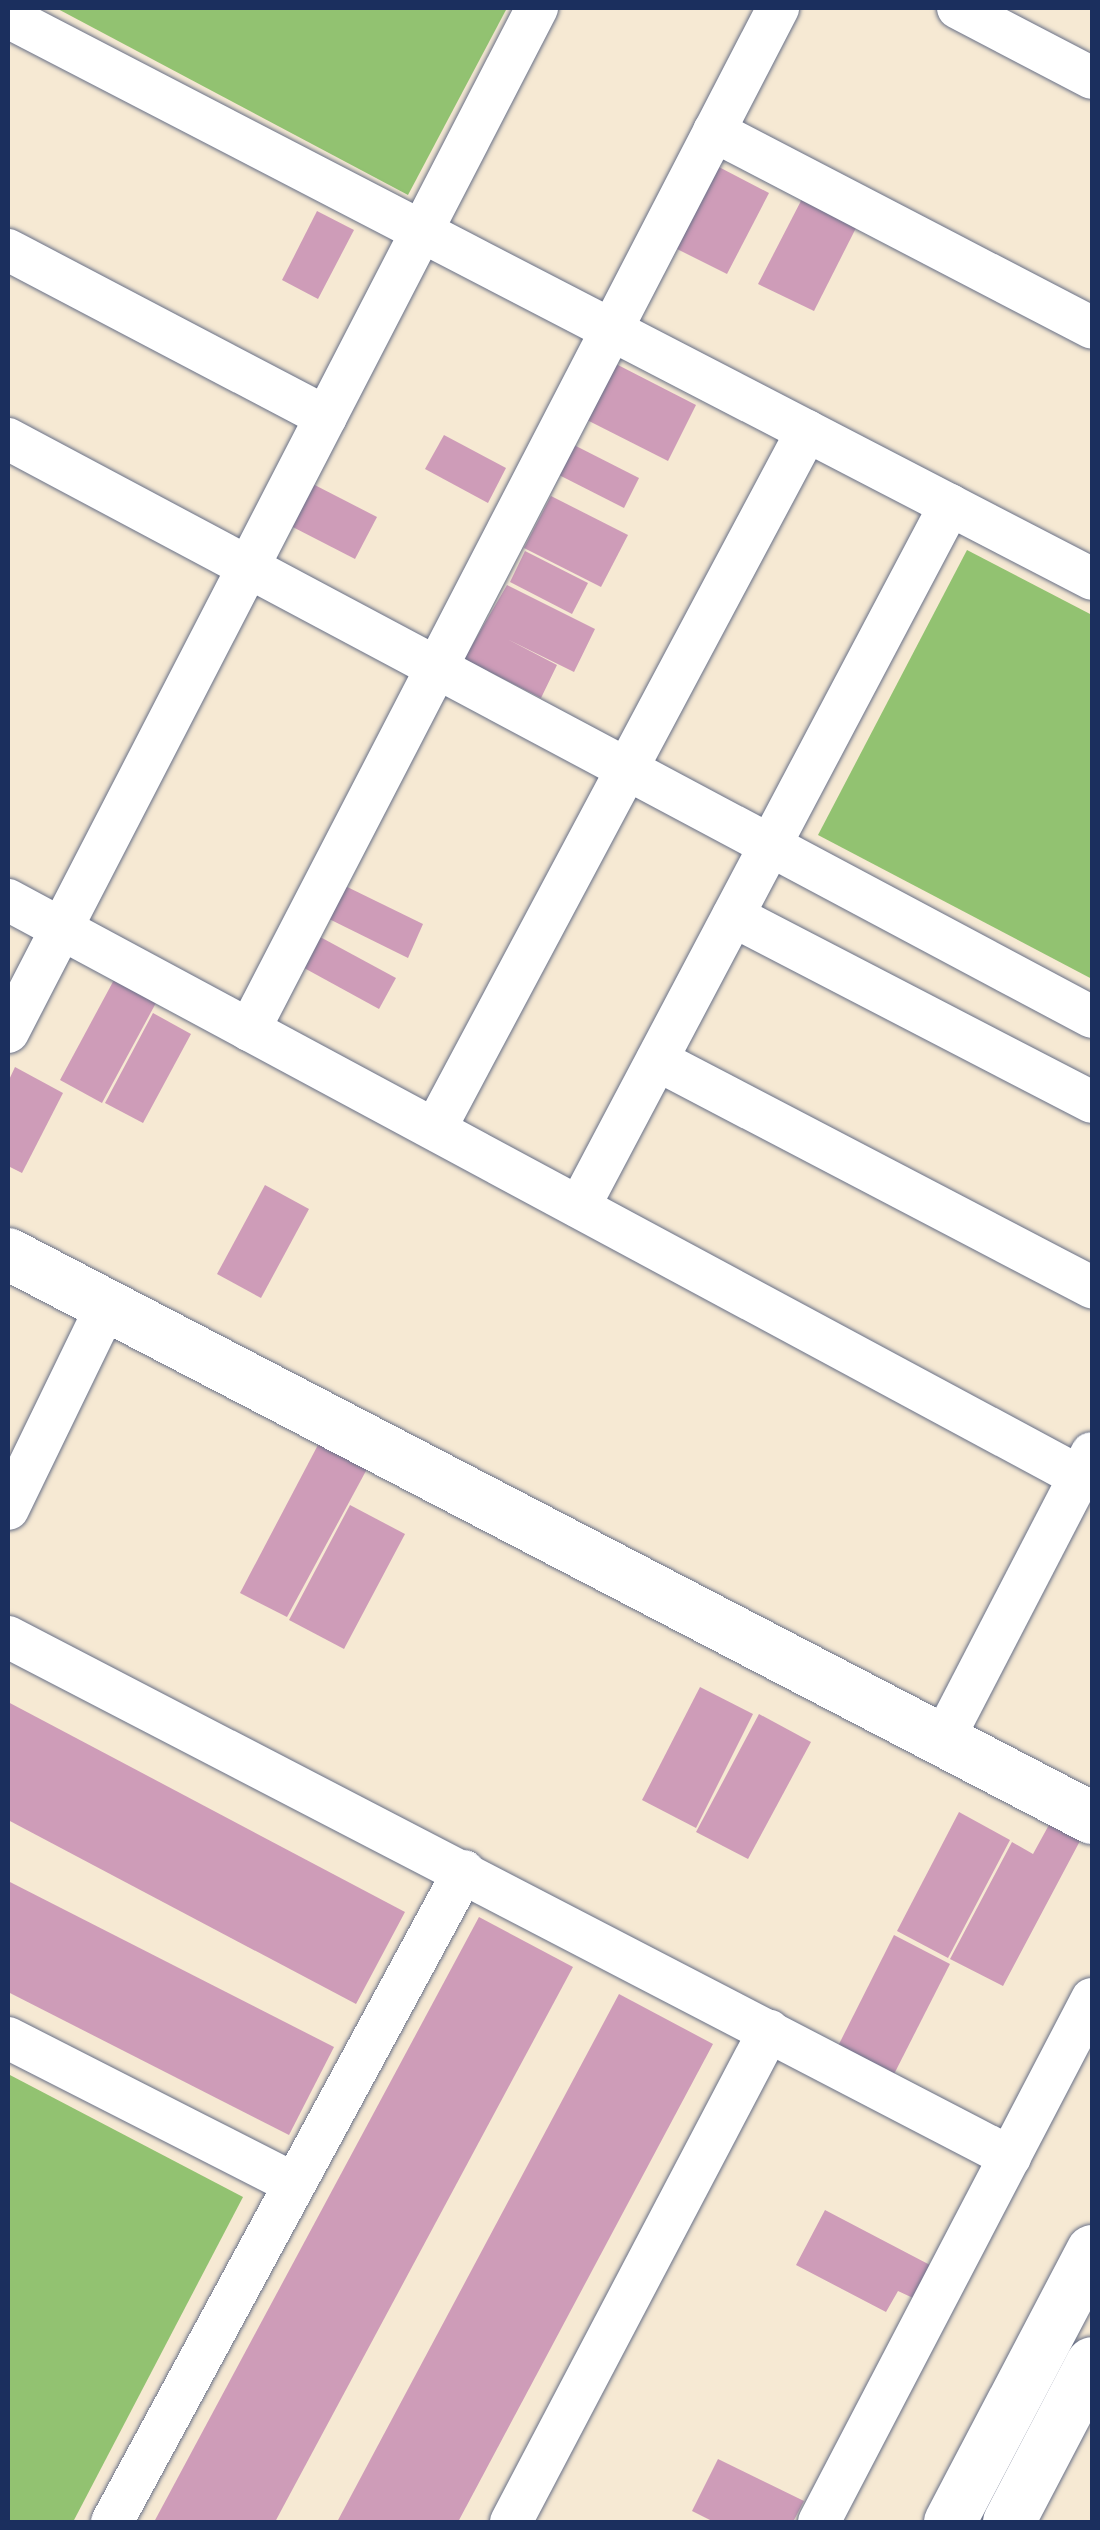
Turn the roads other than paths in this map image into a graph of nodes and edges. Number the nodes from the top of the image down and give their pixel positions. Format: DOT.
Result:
graph roads {
  1 [pos="537,8"];
  2 [pos="778,8"];
  3 [pos="958,8"];
  4 [pos="8,16"];
  5 [pos="1092,78"];
  6 [pos="714,130"];
  7 [pos="422,231"];
  8 [pos="8,250"];
  9 [pos="1092,328"];
  10 [pos="612,329"];
  11 [pos="326,417"];
  12 [pos="807,431"];
  13 [pos="8,438"];
  14 [pos="950,505"];
  15 [pos="249,565"];
  16 [pos="1092,578"];
  17 [pos="437,666"];
  18 [pos="627,768"];
  19 [pos="770,845"];
  20 [pos="8,900"];
  21 [pos="733,916"];
  22 [pos="61,928"];
  23 [pos="1092,1017"];
  24 [pos="248,1030"];
  25 [pos="8,1032"];
  26 [pos="657,1060"];
  27 [pos="1092,1102"];
  28 [pos="435,1130"];
  29 [pos="579,1207"];
  30 [pos="8,1254"];
  31 [pos="1092,1286"];
  32 [pos="107,1306"];
  33 [pos="1086,1465"];
  34 [pos="8,1509"];
  35 [pos="8,1637"];
  36 [pos="943,1740"];
  37 [pos="1092,1818"];
  38 [pos="464,1871"];
  39 [pos="1092,1999"];
  40 [pos="769,2030"];
  41 [pos="8,2038"];
  42 [pos="1010,2156"];
  43 [pos="294,2184"];
  44 [pos="1092,2251"];
  45 [pos="1092,2363"];
  46 [pos="112,2522"];
  47 [pos="511,2522"];
  48 [pos="819,2522"];
  49 [pos="950,2522"];
  50 [pos="1009,2522"];
  1 -- 7 [label="street"];
  2 -- 6 [label="street"];
  3 -- 5 [label="street"];
  4 -- 7 [label="street"];
  6 -- 9 [label="street"];
  6 -- 10 [label="street"];
  7 -- 10 [label="street"];
  7 -- 11 [label="street"];
  8 -- 11 [label="street"];
  10 -- 12 [label="street"];
  10 -- 17 [label="street"];
  11 -- 15 [label="street"];
  12 -- 14 [label="street"];
  12 -- 18 [label="street"];
  13 -- 15 [label="street"];
  14 -- 16 [label="street"];
  14 -- 19 [label="street"];
  15 -- 17 [label="street"];
  15 -- 22 [label="street"];
  17 -- 18 [label="street"];
  17 -- 24 [label="street"];
  18 -- 19 [label="street"];
  18 -- 28 [label="street"];
  19 -- 21 [label="street"];
  19 -- 23 [label="street"];
  20 -- 22 [label="street"];
  21 -- 26 [label="street"];
  21 -- 27 [label="street"];
  22 -- 24 [label="street"];
  22 -- 25 [label="street"];
  24 -- 28 [label="street"];
  26 -- 29 [label="street"];
  26 -- 31 [label="street"];
  28 -- 29 [label="street"];
  29 -- 33 [label="street"];
  30 -- 32 [label="street"];
  32 -- 34 [label="street"];
  32 -- 36 [label="street"];
  33 -- 36 [label="street"];
  35 -- 38 [label="street"];
  36 -- 37 [label="street"];
  38 -- 40 [label="street"];
  38 -- 43 [label="street"];
  39 -- 42 [label="street"];
  40 -- 42 [label="street"];
  40 -- 47 [label="street"];
  41 -- 43 [label="street"];
  42 -- 48 [label="street"];
  43 -- 46 [label="street"];
  44 -- 49 [label="street"];
  45 -- 50 [label="street"];
}
